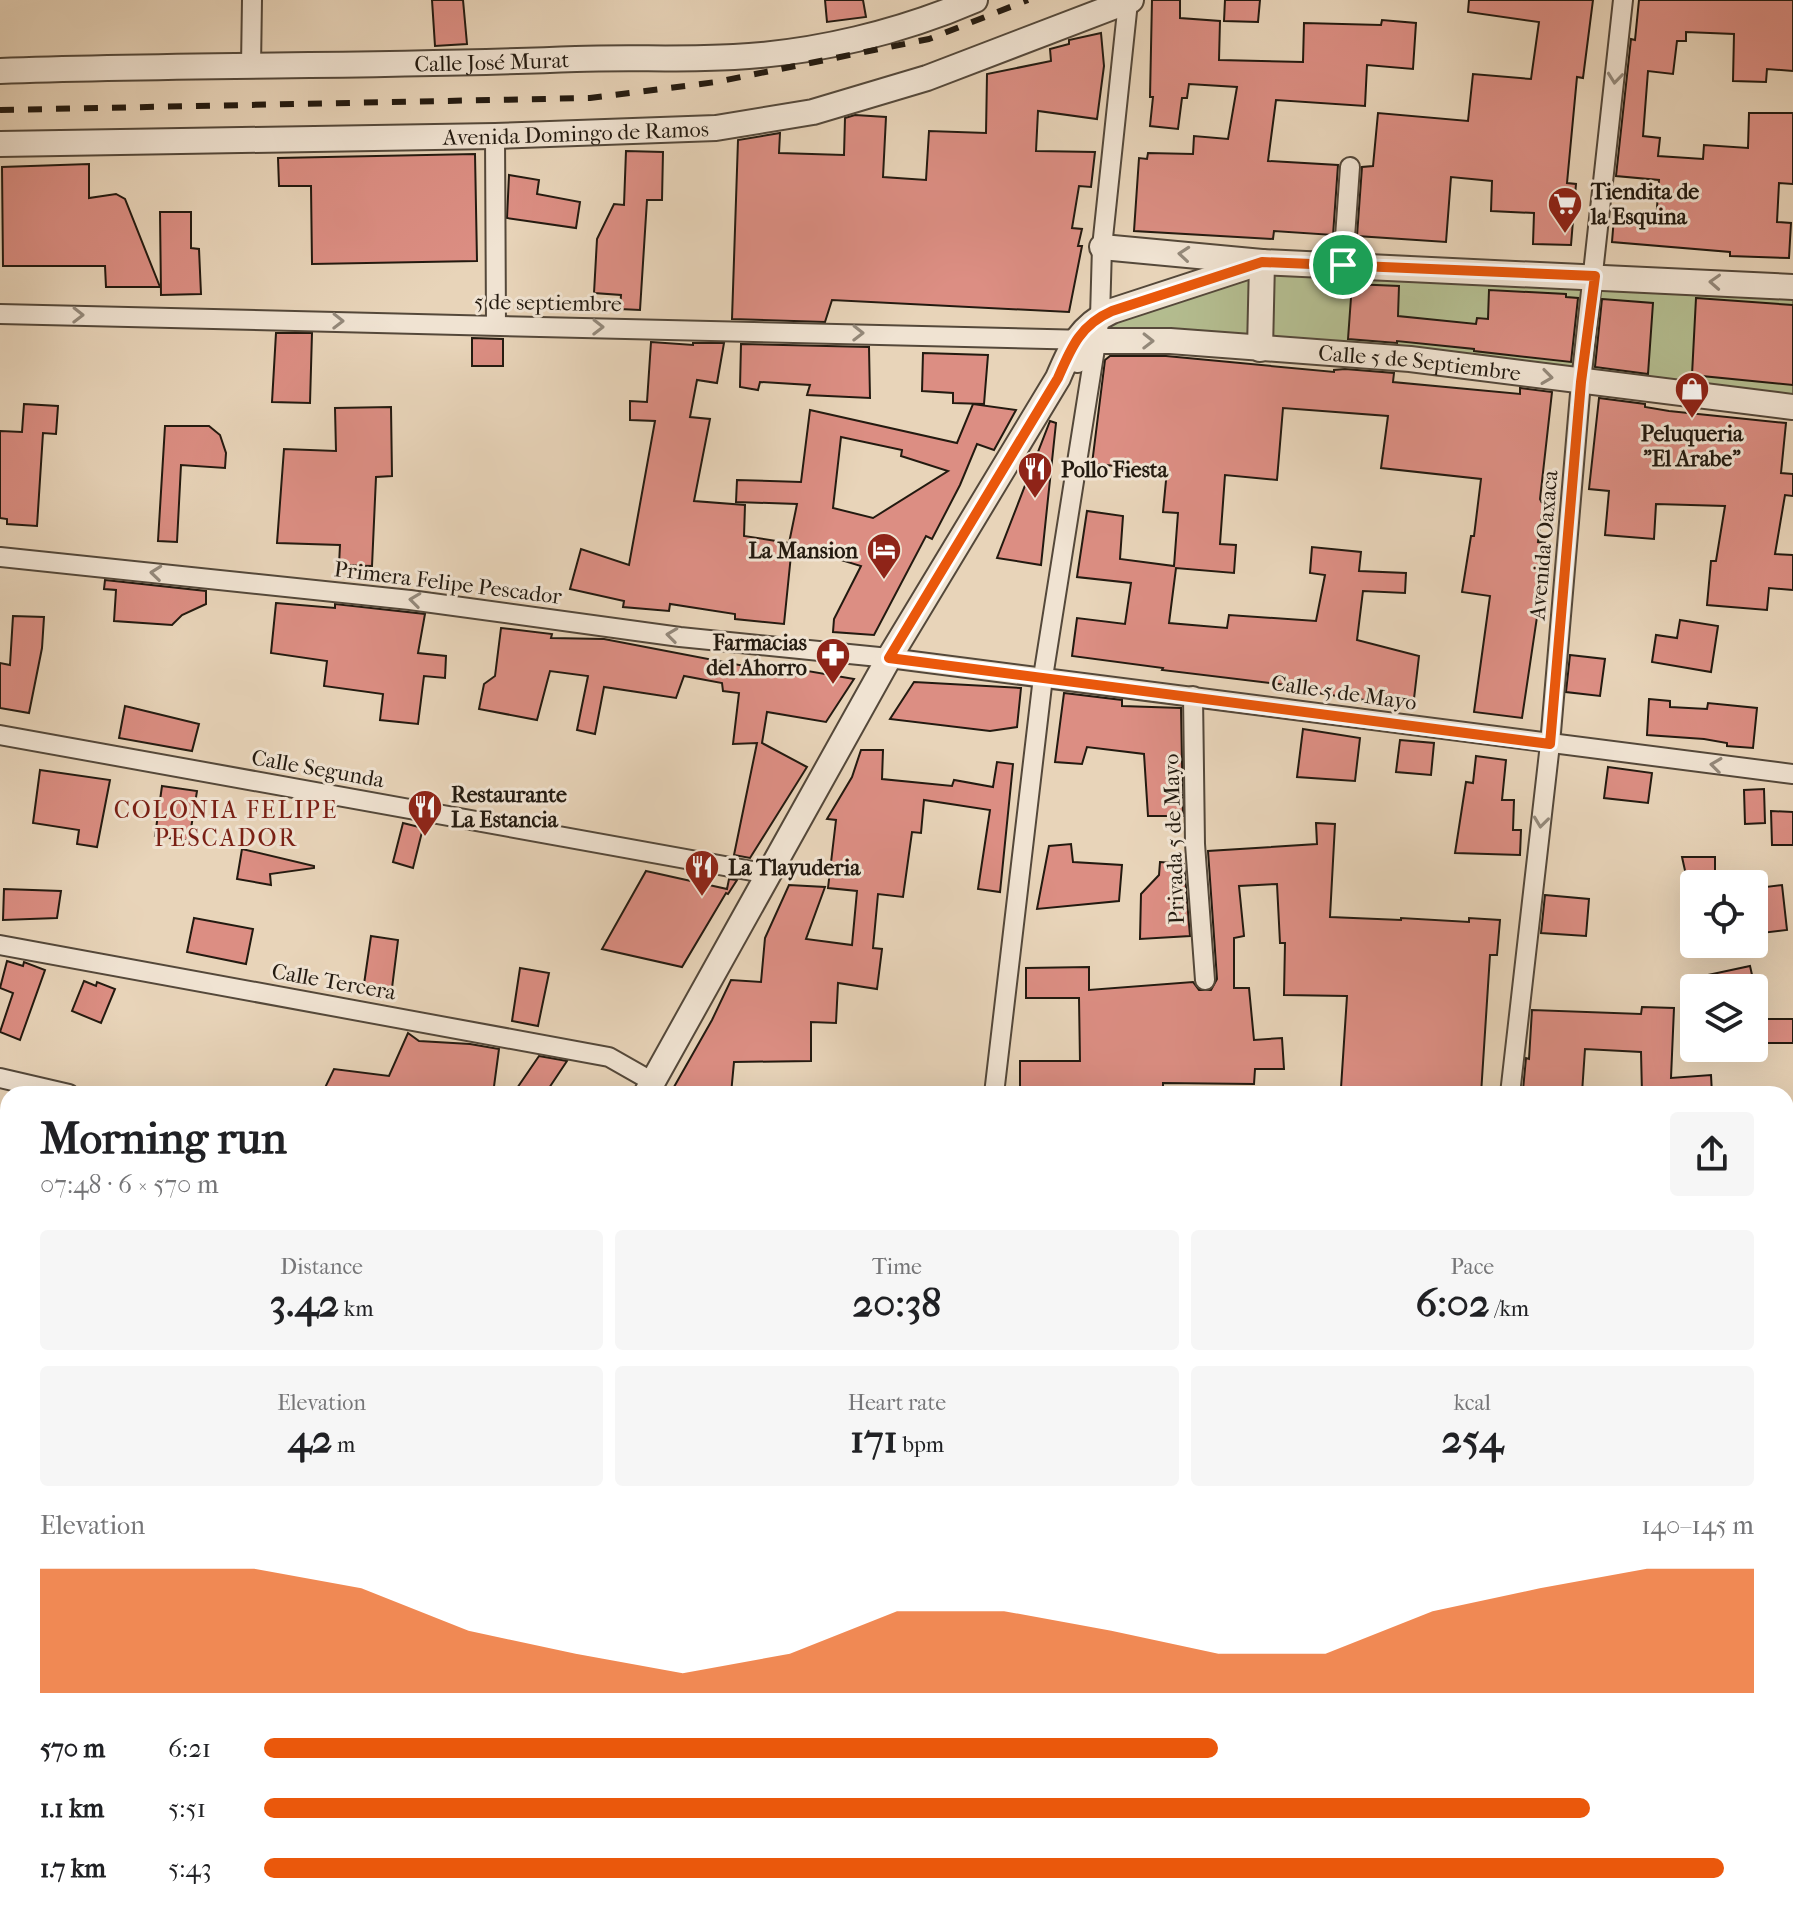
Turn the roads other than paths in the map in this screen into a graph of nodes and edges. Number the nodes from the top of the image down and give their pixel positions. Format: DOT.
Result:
graph roads {
  1 [pos="252,0"];
  2 [pos="975,0"];
  3 [pos="1623,0"];
  4 [pos="1129,1"];
  5 [pos="251,66"];
  6 [pos="0,71"];
  7 [pos="495,136"];
  8 [pos="0,144"];
  9 [pos="1350,167"];
  10 [pos="1102,247"];
  11 [pos="1262,262"];
  12 [pos="1343,265"];
  13 [pos="1595,276"];
  14 [pos="1793,287"];
  15 [pos="0,314"];
  16 [pos="1100,317"];
  17 [pos="496,324"];
  18 [pos="1085,340"];
  19 [pos="1260,349"];
  20 [pos="1581,382"];
  21 [pos="1793,407"];
  22 [pos="0,557"];
  23 [pos="889,658"];
  24 [pos="1043,677"];
  25 [pos="1193,696"];
  26 [pos="0,735"];
  27 [pos="1550,744"];
  28 [pos="1793,774"];
  29 [pos="769,874"];
  30 [pos="0,945"];
  31 [pos="1205,980"];
  32 [pos="0,1078"];
  33 [pos="34,1086"];
  34 [pos="646,1086"];
  35 [pos="650,1086"];
  36 [pos="995,1086"];
  37 [pos="1511,1086"];
  1 -- 5 [label="street"];
  2 -- 5 [label="street, Calle José Murat"];
  3 -- 13 [label="street, Avenida Oaxaca, one-way"];
  4 -- 7 [label="street, Avenida Domingo de Ramos"];
  4 -- 10 [label="street"];
  5 -- 6 [label="street, Calle José Murat"];
  7 -- 8 [label="street, Avenida Domingo de Ramos"];
  7 -- 17 [label="street"];
  9 -- 12 [label="street"];
  11 -- 10 [label="street, one-way"];
  10 -- 16 [label="street"];
  11 -- 12 [label="street"];
  11 -- 16 [label="street"];
  11 -- 19 [label="street"];
  12 -- 13 [label="street"];
  14 -- 13 [label="street, one-way"];
  13 -- 20 [label="street, Avenida Oaxaca"];
  15 -- 17 [label="street, 5 de septiembre, one-way"];
  16 -- 18 [label="street"];
  17 -- 18 [label="street, 5 de septiembre, one-way"];
  18 -- 19 [label="street, Calle 5 de Septiembre, one-way"];
  18 -- 23 [label="street"];
  18 -- 24 [label="street"];
  19 -- 20 [label="street, Calle 5 de Septiembre, one-way"];
  20 -- 21 [label="street, Calle 5 de Septiembre"];
  20 -- 27 [label="street, Avenida Oaxaca"];
  23 -- 22 [label="street, Primera Felipe Pescador, one-way"];
  23 -- 24 [label="street, Calle 5 de Mayo"];
  23 -- 29 [label="street"];
  24 -- 25 [label="street, Calle 5 de Mayo"];
  24 -- 36 [label="street"];
  25 -- 27 [label="street, Calle 5 de Mayo"];
  25 -- 31 [label="street, Privada 5 de Mayo"];
  26 -- 29 [label="street, Calle Segunda"];
  28 -- 27 [label="street, Calle 5 de Mayo, one-way"];
  27 -- 37 [label="street, Avenida Oaxaca, one-way"];
  29 -- 35 [label="street"];
  30 -- 34 [label="street, Calle Tercera"];
  32 -- 33 [label="street"];
}
